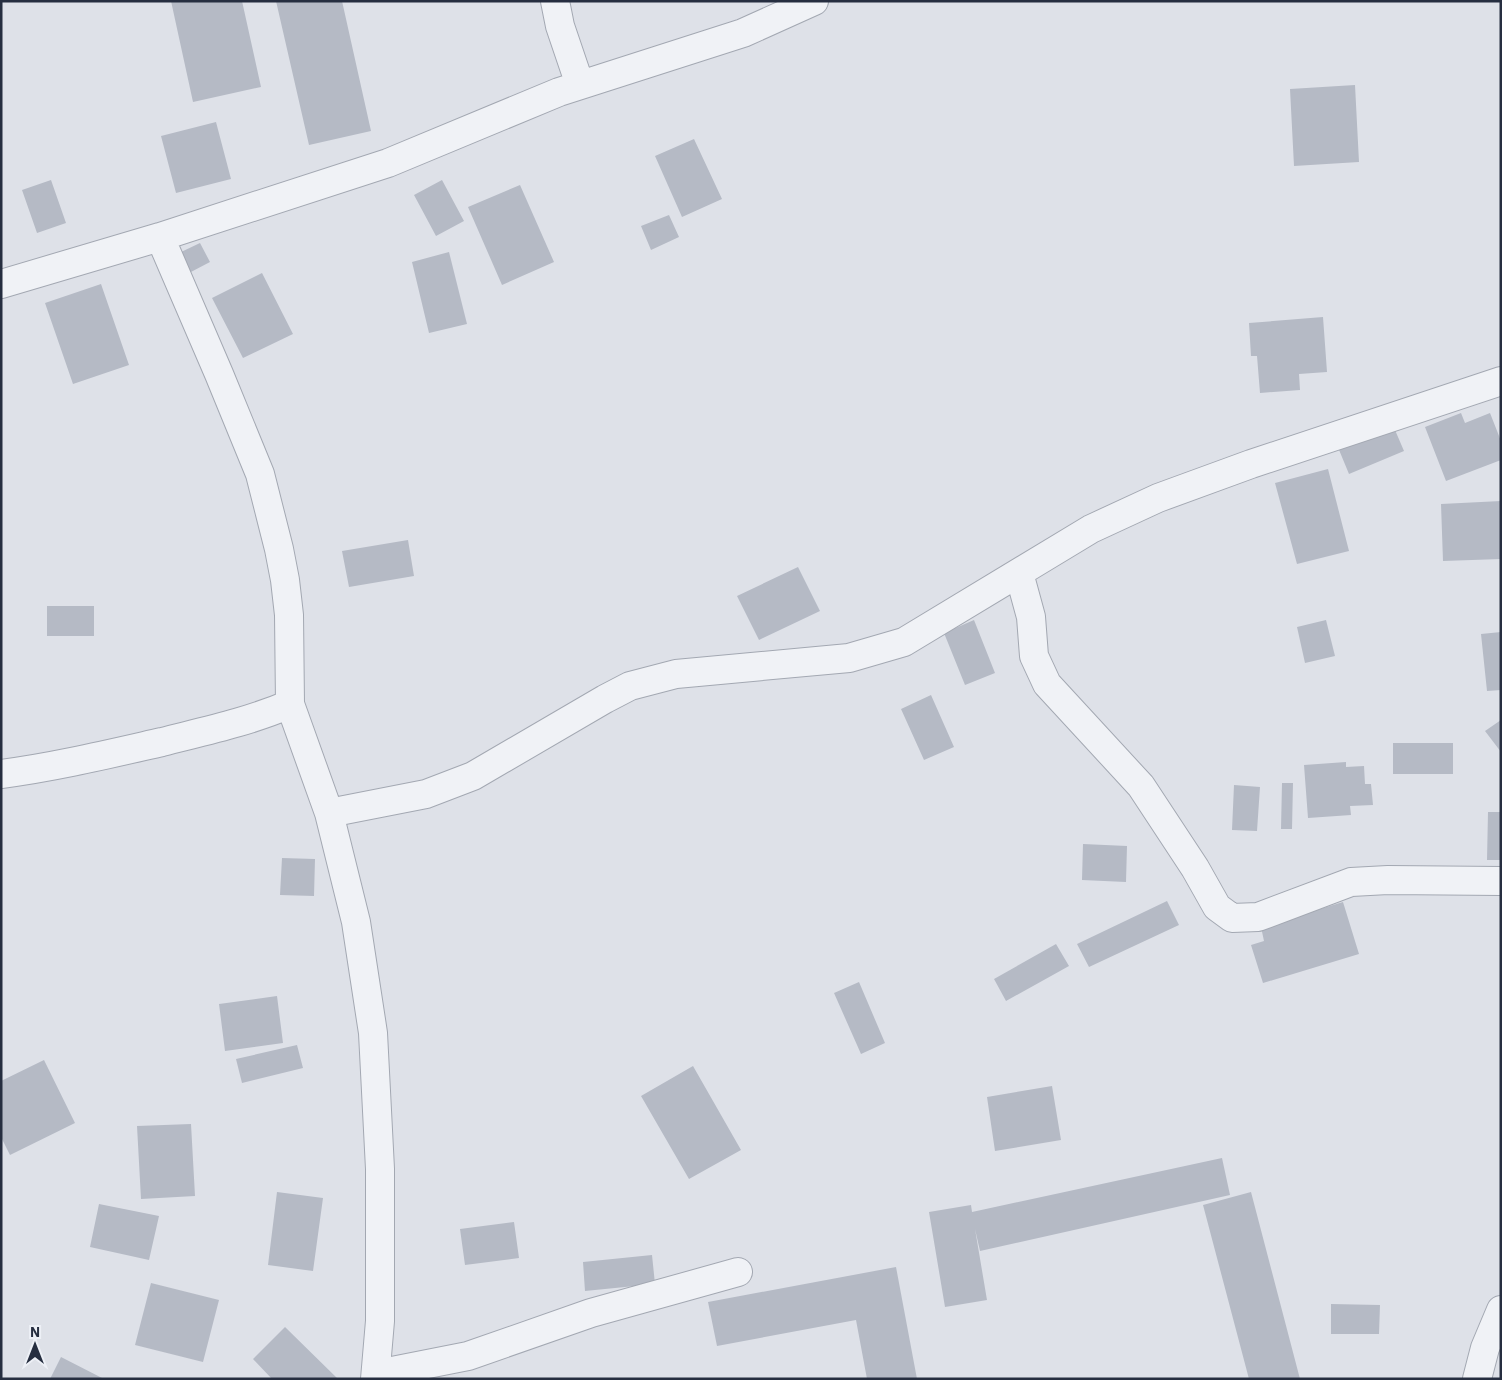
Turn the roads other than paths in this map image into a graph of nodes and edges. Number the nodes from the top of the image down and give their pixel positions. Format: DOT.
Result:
graph roads {
  1 [pos="555,1"];
  2 [pos="814,1"];
  3 [pos="580,85"];
  4 [pos="160,238"];
  5 [pos="1,284"];
  6 [pos="1499,388"];
  7 [pos="1020,573"];
  8 [pos="290,704"];
  9 [pos="1,774"];
  10 [pos="329,813"];
  11 [pos="1501,881"];
  12 [pos="738,1272"];
  13 [pos="1501,1310"];
  14 [pos="376,1376"];
  15 [pos="1477,1379"];
  1 -- 3 [label="street"];
  2 -- 3 [label="street"];
  3 -- 4 [label="street"];
  4 -- 5 [label="street"];
  4 -- 8 [label="street"];
  6 -- 7 [label="street"];
  7 -- 10 [label="street"];
  7 -- 11 [label="street"];
  8 -- 9 [label="street"];
  8 -- 10 [label="street"];
  10 -- 14 [label="street"];
  12 -- 14 [label="street"];
  13 -- 15 [label="street"];
}
